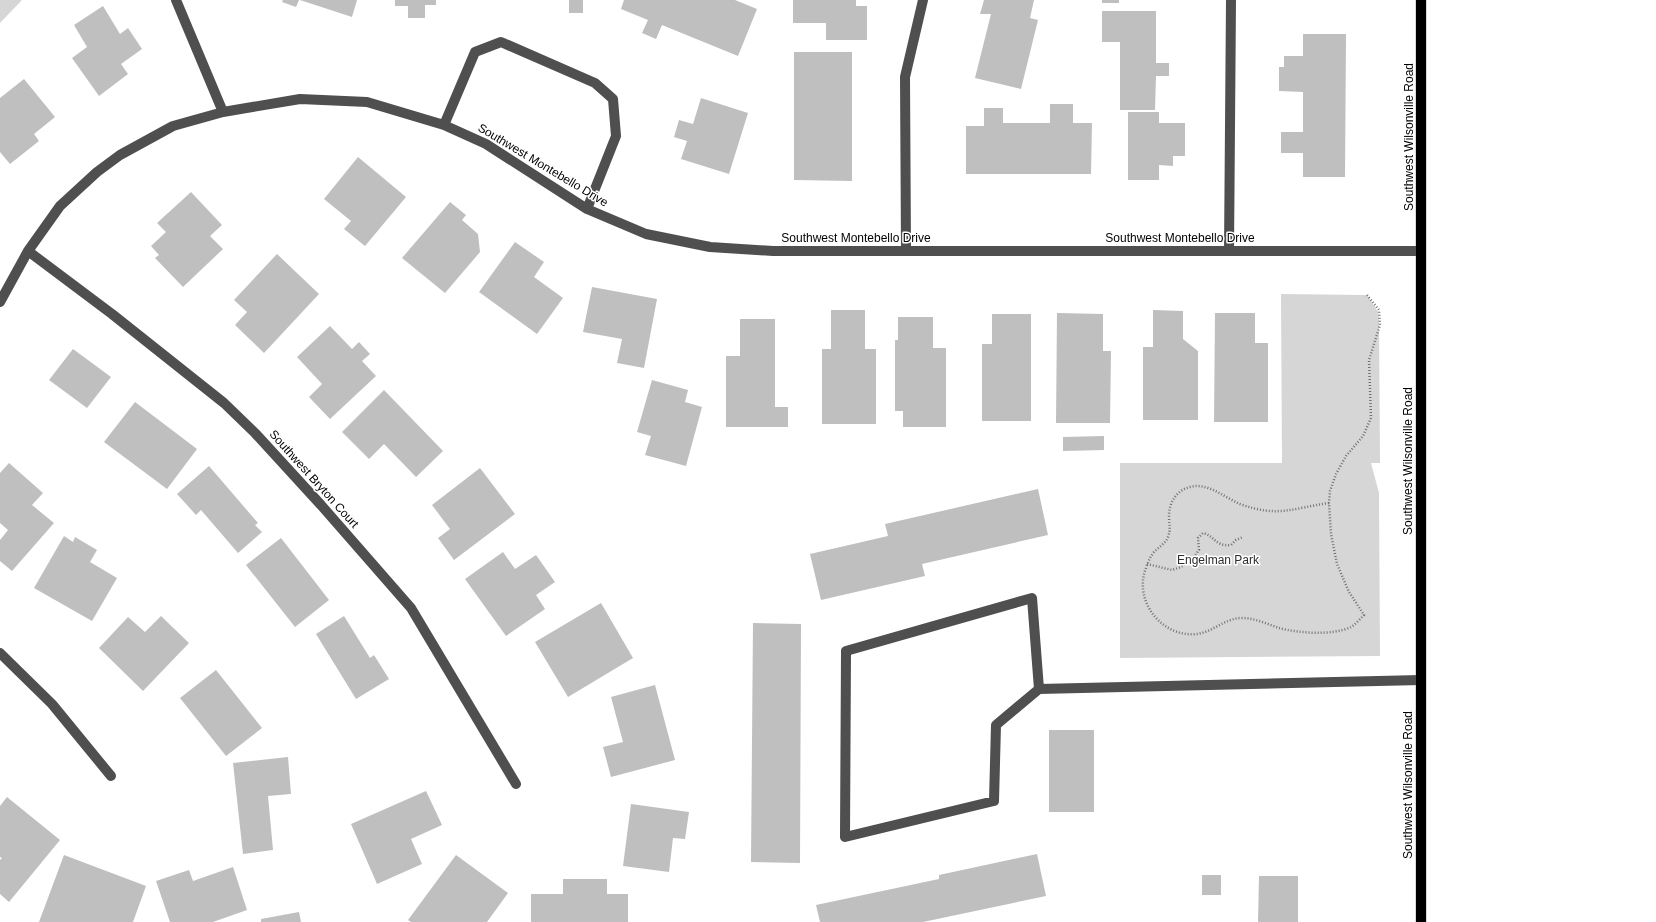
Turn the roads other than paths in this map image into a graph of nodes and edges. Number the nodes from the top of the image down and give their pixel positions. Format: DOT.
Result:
graph roads {
  1 [pos="176,0"];
  2 [pos="923,0"];
  3 [pos="1231,0"];
  4 [pos="1421,0"];
  5 [pos="223,112"];
  6 [pos="444,125"];
  7 [pos="587,209"];
  8 [pos="28,251"];
  9 [pos="906,251"];
  10 [pos="1229,251"];
  11 [pos="1421,251"];
  12 [pos="0,302"];
  13 [pos="0,653"];
  14 [pos="1421,680"];
  15 [pos="1039,689"];
  16 [pos="111,776"];
  17 [pos="516,784"];
  18 [pos="1421,922"];
  1 -- 5 [label="street"];
  2 -- 9 [label="street"];
  3 -- 10 [label="street"];
  4 -- 11 [label="main road, Southwest Wilsonville Road"];
  5 -- 6 [label="street, Southwest Montebello Drive"];
  5 -- 8 [label="street, Southwest Montebello Drive"];
  6 -- 7 [label="street, Southwest Montebello Drive"];
  6 -- 7 [label="street"];
  7 -- 9 [label="street, Southwest Montebello Drive"];
  8 -- 12 [label="street, Southwest Montebello Drive"];
  8 -- 17 [label="street, Southwest Bryton Court"];
  9 -- 10 [label="street, Southwest Montebello Drive"];
  10 -- 11 [label="street, Southwest Montebello Drive"];
  11 -- 14 [label="main road, Southwest Wilsonville Road"];
  13 -- 16 [label="street"];
  14 -- 15 [label="street"];
  14 -- 18 [label="main road, Southwest Wilsonville Road"];
  15 -- 15 [label="street"];
}
